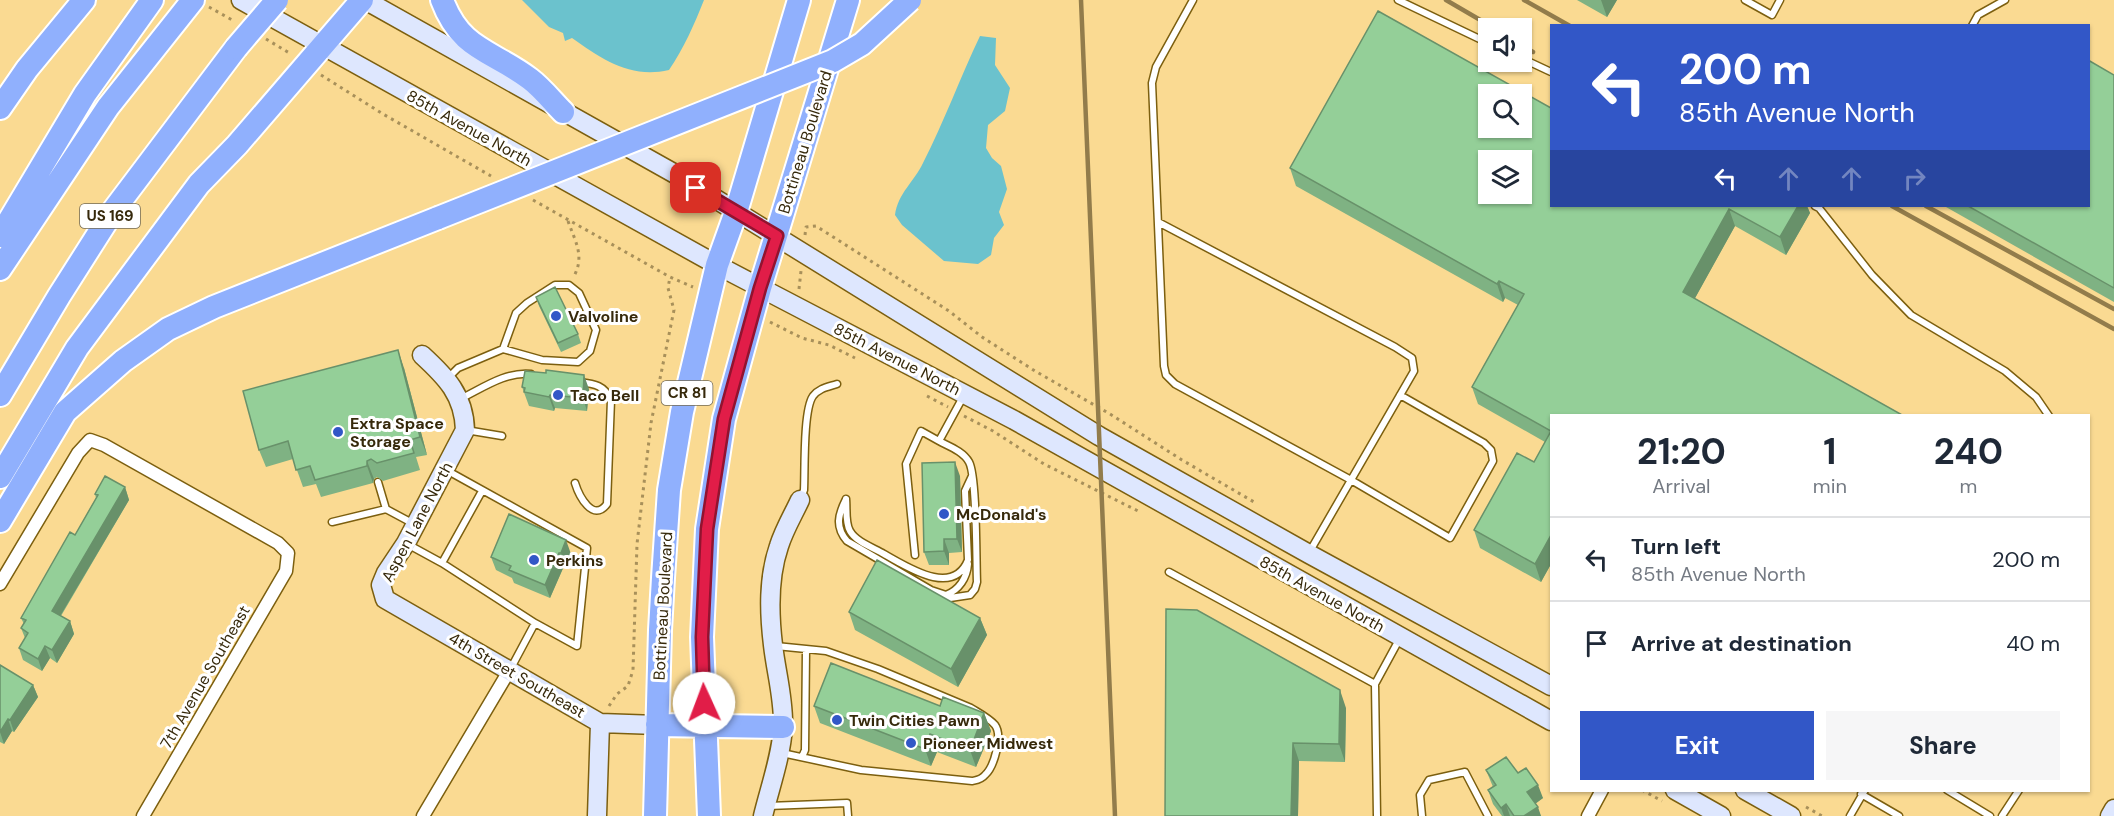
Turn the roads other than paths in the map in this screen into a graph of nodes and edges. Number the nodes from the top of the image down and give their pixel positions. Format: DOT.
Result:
graph roads {
  1 [pos="152,0"];
  2 [pos="241,0"];
  3 [pos="277,0"];
  4 [pos="364,0"];
  5 [pos="442,0"];
  6 [pos="799,0"];
  7 [pos="848,0"];
  8 [pos="910,0"];
  9 [pos="1193,0"];
  10 [pos="1398,0"];
  11 [pos="1745,0"];
  12 [pos="1780,0"];
  13 [pos="2005,0"];
  14 [pos="79,4"];
  15 [pos="186,8"];
  16 [pos="1973,24"];
  17 [pos="1478,38"];
  18 [pos="321,46"];
  19 [pos="1532,63"];
  20 [pos="1550,72"];
  21 [pos="0,108"];
  22 [pos="563,112"];
  23 [pos="1818,207"];
  24 [pos="736,212"];
  25 [pos="1158,222"];
  26 [pos="0,236"];
  27 [pos="777,236"];
  28 [pos="717,265"];
  29 [pos="0,269"];
  30 [pos="760,288"];
  31 [pos="503,349"];
  32 [pos="422,355"];
  33 [pos="544,376"];
  34 [pos="447,378"];
  35 [pos="567,380"];
  36 [pos="837,384"];
  37 [pos="965,393"];
  38 [pos="0,395"];
  39 [pos="1400,395"];
  40 [pos="459,400"];
  41 [pos="2048,414"];
  42 [pos="465,430"];
  43 [pos="502,436"];
  44 [pos="939,441"];
  45 [pos="445,469"];
  46 [pos="972,476"];
  47 [pos="0,477"];
  48 [pos="1351,480"];
  49 [pos="378,482"];
  50 [pos="575,483"];
  51 [pos="482,490"];
  52 [pos="800,500"];
  53 [pos="386,508"];
  54 [pos="0,521"];
  55 [pos="332,522"];
  56 [pos="415,524"];
  57 [pos="406,543"];
  58 [pos="1309,554"];
  59 [pos="915,555"];
  60 [pos="968,560"];
  61 [pos="442,563"];
  62 [pos="1169,572"];
  63 [pos="1296,579"];
  64 [pos="0,584"];
  65 [pos="939,594"];
  66 [pos="385,599"];
  67 [pos="1414,612"];
  68 [pos="535,623"];
  69 [pos="1400,637"];
  70 [pos="773,646"];
  71 [pos="806,650"];
  72 [pos="509,671"];
  73 [pos="1375,684"];
  74 [pos="1550,685"];
  75 [pos="1550,720"];
  76 [pos="600,723"];
  77 [pos="657,725"];
  78 [pos="705,725"];
  79 [pos="783,727"];
  80 [pos="779,752"];
  81 [pos="802,757"];
  82 [pos="1601,792"];
  83 [pos="1679,792"];
  84 [pos="1749,792"];
  85 [pos="1863,792"];
  86 [pos="1950,792"];
  87 [pos="2018,792"];
  88 [pos="2114,809"];
  89 [pos="764,811"];
  90 [pos="143,816"];
  91 [pos="423,816"];
  92 [pos="597,816"];
  93 [pos="655,816"];
  94 [pos="709,816"];
  95 [pos="848,816"];
  96 [pos="1377,816"];
  97 [pos="1422,816"];
  98 [pos="1488,816"];
  99 [pos="1588,816"];
  100 [pos="1721,816"];
  101 [pos="1791,816"];
  102 [pos="1850,816"];
  103 [pos="1899,816"];
  104 [pos="1990,816"];
  105 [pos="2002,816"];
  106 [pos="2110,816"];
  1 -- 26 [label="highway"];
  2 -- 18 [label="main road, 85th Avenue North"];
  3 -- 38 [label="highway, US 169, bridge"];
  4 -- 18 [label="highway"];
  4 -- 22 [label="main road, 85th Avenue North"];
  5 -- 22 [label="highway"];
  6 -- 24 [label="highway, Bottineau Boulevard / CR 81"];
  7 -- 27 [label="highway, Bottineau Boulevard / CR 81"];
  8 -- 54 [label="highway, bridge"];
  9 -- 25 [label="lane"];
  10 -- 17 [label="lane"];
  11 -- 12 [label="lane"];
  13 -- 16 [label="lane"];
  14 -- 21 [label="highway"];
  15 -- 29 [label="highway"];
  18 -- 28 [label="main road, 85th Avenue North"];
  18 -- 47 [label="highway"];
  19 -- 20 [label="lane"];
  22 -- 24 [label="main road, 85th Avenue North"];
  23 -- 41 [label="lane"];
  24 -- 27 [label="main road, 85th Avenue North"];
  24 -- 28 [label="highway, Bottineau Boulevard / CR 81"];
  25 -- 39 [label="lane"];
  25 -- 48 [label="lane"];
  27 -- 30 [label="highway, Bottineau Boulevard / CR 81"];
  27 -- 58 [label="main road, 85th Avenue North"];
  28 -- 30 [label="main road, 85th Avenue North"];
  28 -- 77 [label="highway, Bottineau Boulevard / CR 81"];
  30 -- 37 [label="main road, 85th Avenue North"];
  30 -- 78 [label="highway, Bottineau Boulevard / CR 81"];
  31 -- 31 [label="lane"];
  31 -- 34 [label="lane"];
  32 -- 34 [label="main road"];
  33 -- 40 [label="lane"];
  34 -- 40 [label="main road"];
  35 -- 50 [label="lane"];
  36 -- 52 [label="lane"];
  37 -- 44 [label="lane"];
  37 -- 63 [label="main road, 85th Avenue North"];
  39 -- 48 [label="lane"];
  39 -- 48 [label="lane"];
  40 -- 42 [label="main road"];
  42 -- 43 [label="lane"];
  42 -- 45 [label="main road, Aspen Lane North"];
  44 -- 46 [label="lane"];
  44 -- 59 [label="lane"];
  45 -- 51 [label="lane"];
  45 -- 56 [label="main road, Aspen Lane North"];
  46 -- 60 [label="lane"];
  46 -- 65 [label="lane"];
  48 -- 58 [label="lane"];
  49 -- 53 [label="lane"];
  51 -- 61 [label="lane"];
  51 -- 68 [label="lane"];
  52 -- 70 [label="main road"];
  53 -- 55 [label="lane"];
  53 -- 56 [label="lane"];
  56 -- 57 [label="main road, Aspen Lane North"];
  57 -- 61 [label="lane"];
  57 -- 66 [label="main road, Aspen Lane North"];
  58 -- 63 [label="main road"];
  58 -- 67 [label="main road, 85th Avenue North"];
  60 -- 65 [label="lane"];
  60 -- 65 [label="lane"];
  61 -- 68 [label="lane"];
  62 -- 73 [label="lane"];
  63 -- 69 [label="main road, 85th Avenue North"];
  64 -- 90 [label="street, 7th Avenue Southeast"];
  66 -- 72 [label="main road, 4th Street Southeast"];
  67 -- 69 [label="main road"];
  67 -- 74 [label="main road, 85th Avenue North"];
  68 -- 72 [label="lane"];
  69 -- 73 [label="lane"];
  69 -- 75 [label="main road, 85th Avenue North"];
  70 -- 71 [label="lane"];
  70 -- 79 [label="main road"];
  71 -- 81 [label="lane"];
  71 -- 81 [label="lane"];
  72 -- 76 [label="main road, 4th Street Southeast"];
  72 -- 91 [label="street"];
  73 -- 96 [label="lane"];
  76 -- 77 [label="main road, 4th Street Southeast"];
  76 -- 92 [label="main road"];
  77 -- 78 [label="highway"];
  77 -- 93 [label="highway, CR 81"];
  78 -- 79 [label="highway"];
  78 -- 94 [label="highway, Bottineau Boulevard / CR 81"];
  79 -- 80 [label="main road"];
  80 -- 81 [label="lane"];
  80 -- 89 [label="main road"];
  82 -- 99 [label="street"];
  83 -- 100 [label="main road"];
  84 -- 101 [label="main road"];
  85 -- 102 [label="lane"];
  85 -- 103 [label="lane"];
  86 -- 104 [label="lane"];
  87 -- 105 [label="lane"];
  88 -- 106 [label="main road"];
  89 -- 95 [label="lane"];
  97 -- 98 [label="lane"];
}
